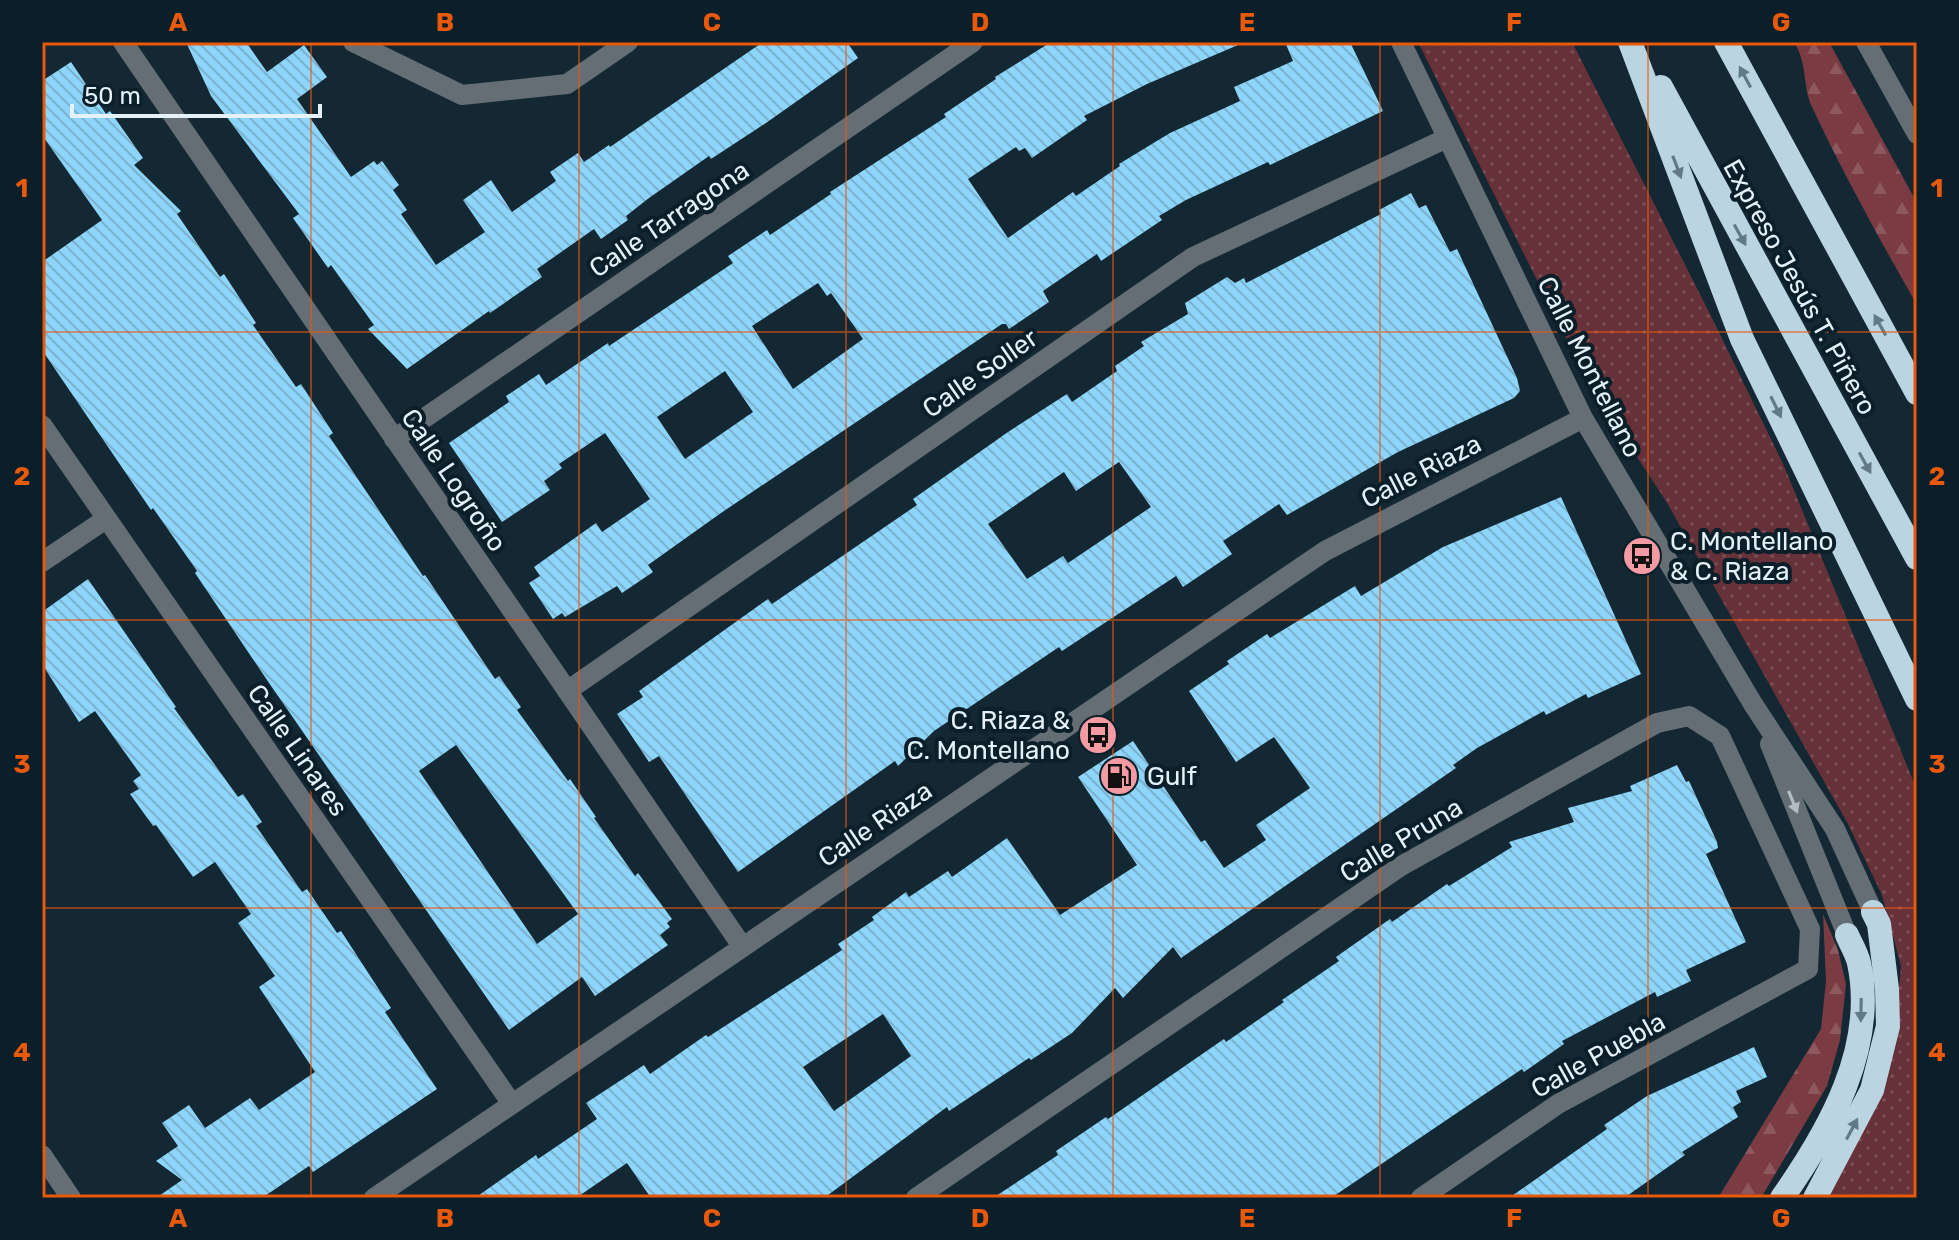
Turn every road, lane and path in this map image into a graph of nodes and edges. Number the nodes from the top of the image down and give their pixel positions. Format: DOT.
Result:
graph roads {
  1 [pos="123,42"];
  2 [pos="353,42"];
  3 [pos="628,42"];
  4 [pos="973,42"];
  5 [pos="1401,42"];
  6 [pos="1630,42"];
  7 [pos="1638,42"];
  8 [pos="1726,42"];
  9 [pos="1866,42"];
  10 [pos="1917,134"];
  11 [pos="1445,139"];
  12 [pos="1917,393"];
  13 [pos="1583,418"];
  14 [pos="42,425"];
  15 [pos="394,439"];
  16 [pos="106,519"];
  17 [pos="1917,558"];
  18 [pos="42,562"];
  19 [pos="567,691"];
  20 [pos="1917,699"];
  21 [pos="1753,704"];
  22 [pos="1873,912"];
  23 [pos="1847,935"];
  24 [pos="742,946"];
  25 [pos="1808,969"];
  26 [pos="512,1104"];
  27 [pos="42,1155"];
  28 [pos="71,1198"];
  29 [pos="374,1198"];
  30 [pos="916,1198"];
  31 [pos="1421,1198"];
  32 [pos="1782,1198"];
  33 [pos="1815,1198"];
  1 -- 15 [label="street, Calle Logroño"];
  2 -- 3 [label="street"];
  4 -- 15 [label="street, Calle Tarragona"];
  5 -- 11 [label="street, Calle Montellano"];
  6 -- 20 [label="highway, one-way"];
  7 -- 17 [label="highway, Expreso Jesús T. Piñero, one-way"];
  12 -- 8 [label="highway, Expreso Jesús T. Piñero, one-way"];
  9 -- 10 [label="street"];
  11 -- 13 [label="street, Calle Montellano"];
  11 -- 19 [label="street, Calle Soller"];
  13 -- 21 [label="street, Calle Montellano"];
  13 -- 24 [label="street, Calle Riaza"];
  14 -- 16 [label="street, Calle Linares"];
  15 -- 19 [label="street, Calle Logroño"];
  16 -- 18 [label="street"];
  16 -- 26 [label="street, Calle Linares"];
  19 -- 24 [label="street, Calle Logroño"];
  21 -- 22 [label="street, Calle Montellano"];
  21 -- 23 [label="street, Calle Montellano, one-way"];
  33 -- 22 [label="highway, one-way"];
  23 -- 32 [label="highway, one-way"];
  24 -- 26 [label="street, Calle Riaza"];
  25 -- 30 [label="street, Calle Pruna"];
  25 -- 31 [label="street, Calle Puebla"];
  26 -- 29 [label="street, Calle Riaza"];
  27 -- 28 [label="street"];
}
